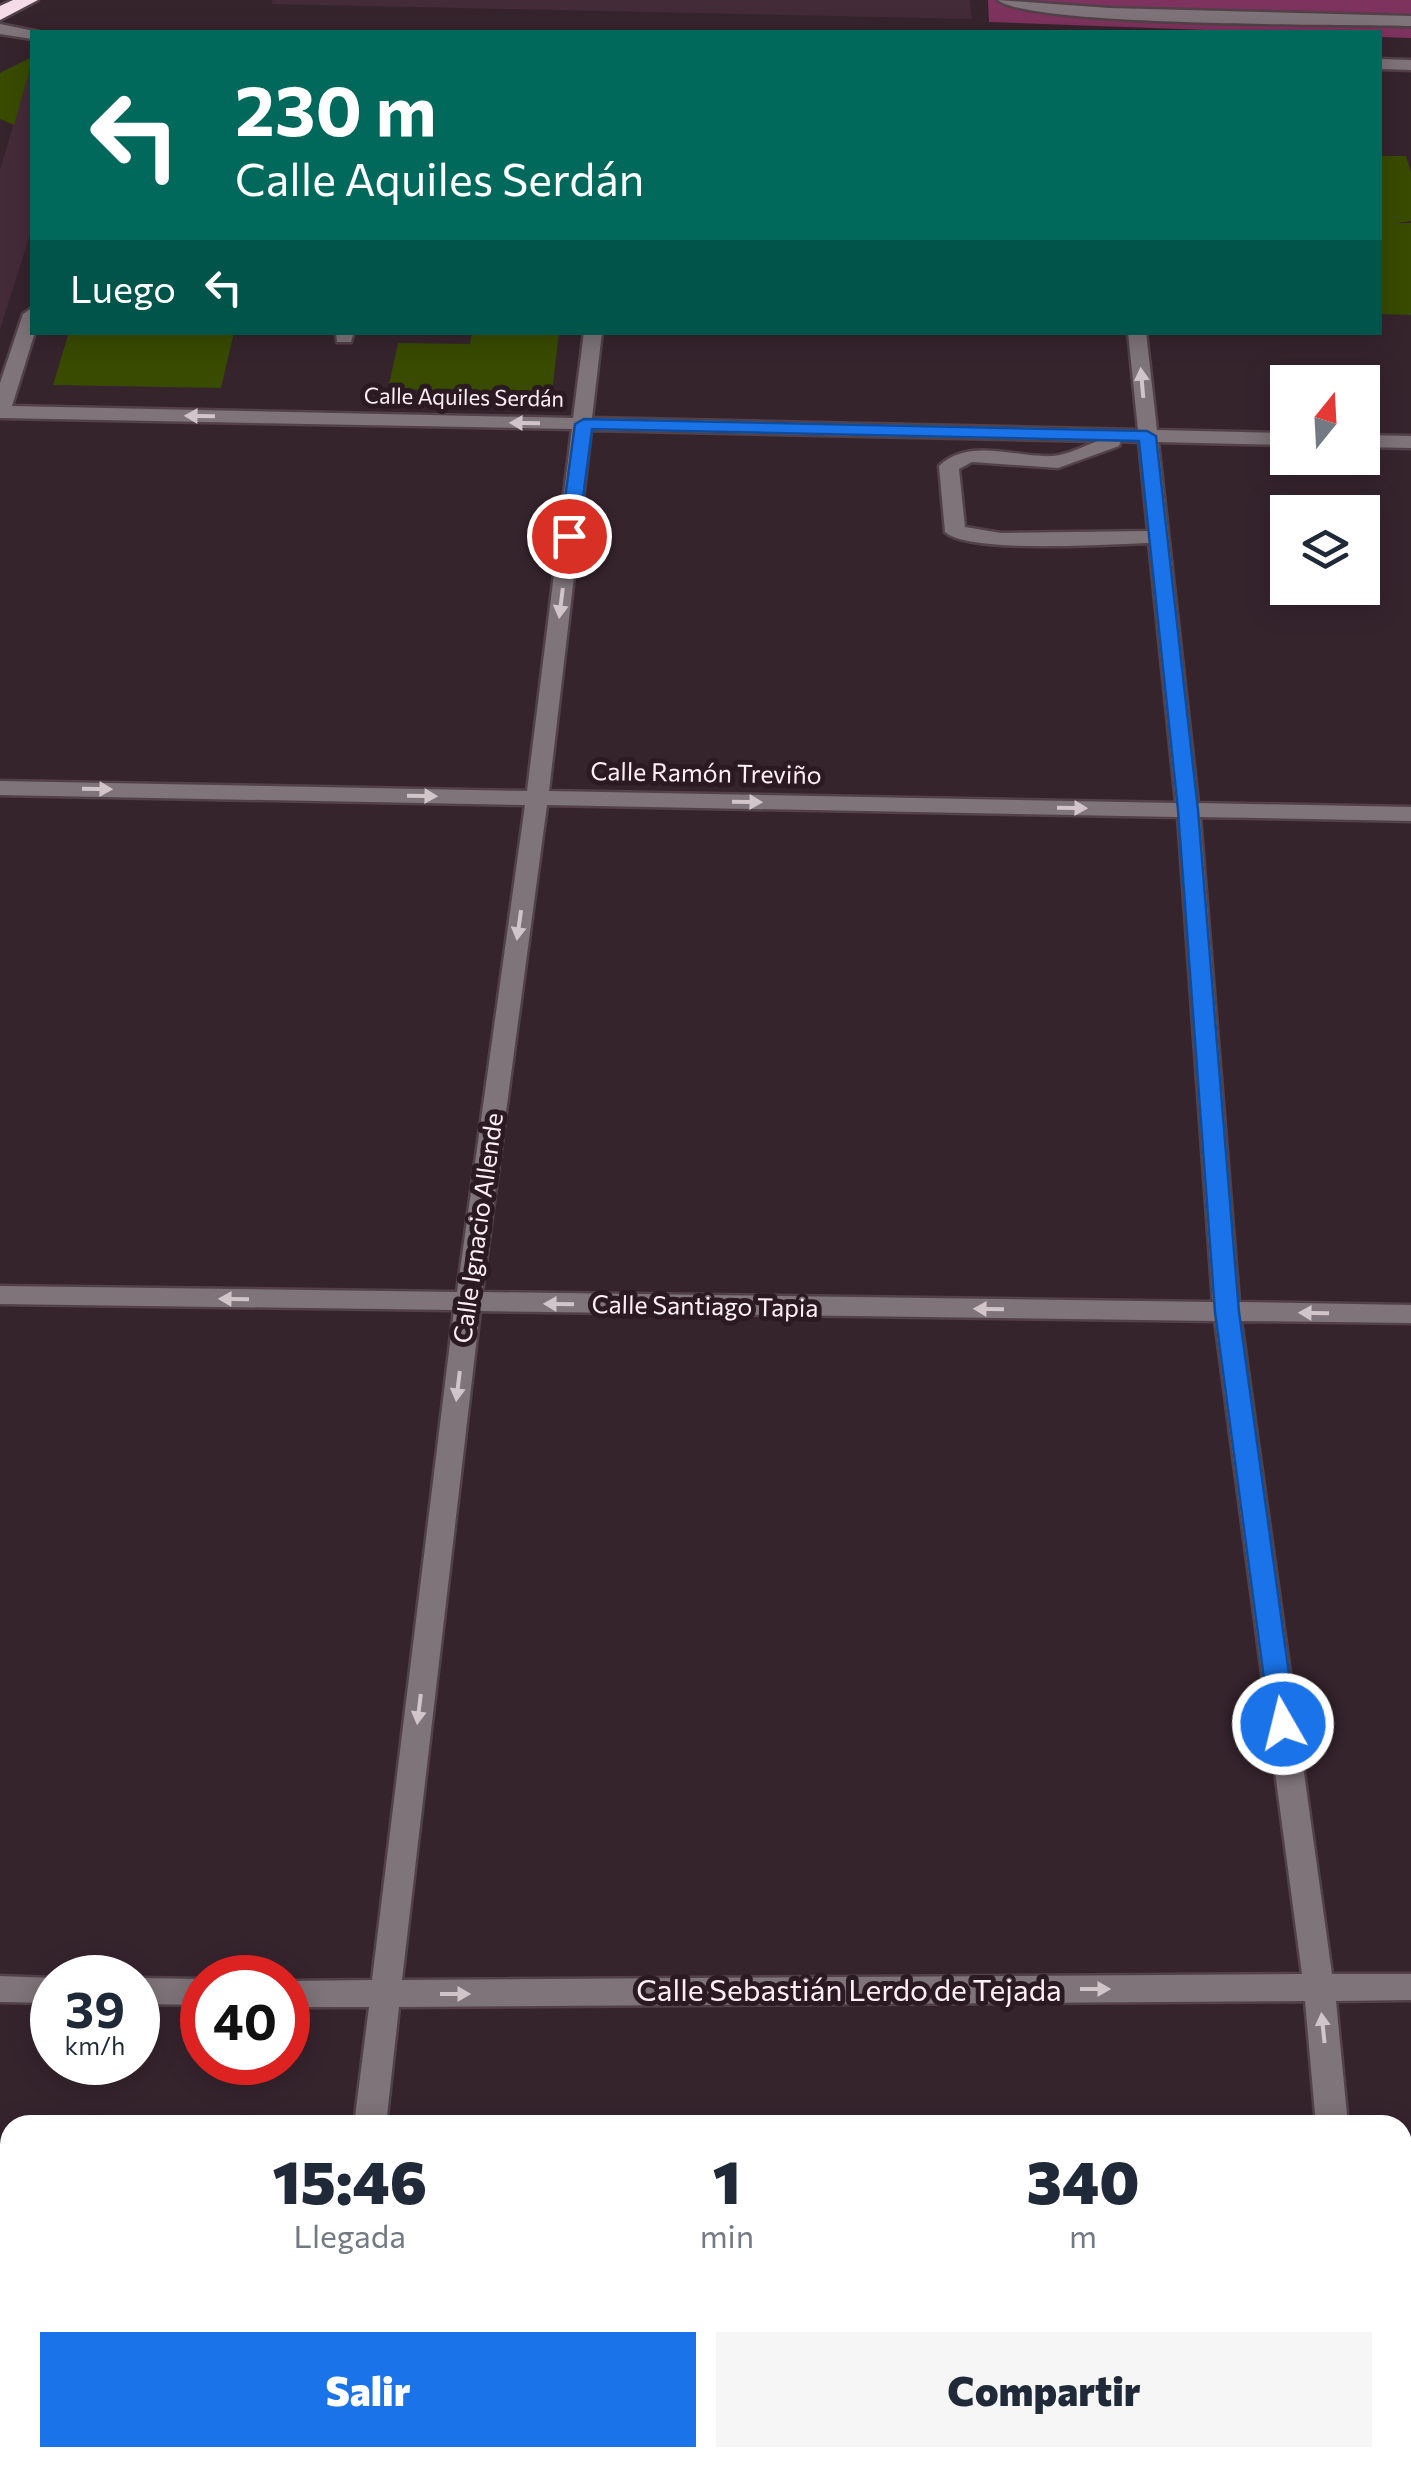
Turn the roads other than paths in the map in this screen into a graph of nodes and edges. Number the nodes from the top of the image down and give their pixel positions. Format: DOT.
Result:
graph roads {
  1 [pos="28,0"];
  2 [pos="1006,0"];
  3 [pos="1324,0"];
  4 [pos="1109,12"];
  5 [pos="0,14"];
  6 [pos="1316,18"];
  7 [pos="1411,21"];
  8 [pos="0,29"];
  9 [pos="1109,30"];
  10 [pos="30,34"];
  11 [pos="1382,64"];
  12 [pos="1411,65"];
  13 [pos="30,320"];
  14 [pos="593,335"];
  15 [pos="1137,335"];
  16 [pos="0,412"];
  17 [pos="584,424"];
  18 [pos="1147,436"];
  19 [pos="1270,439"];
  20 [pos="1380,441"];
  21 [pos="1411,442"];
  22 [pos="1158,537"];
  23 [pos="0,788"];
  24 [pos="536,798"];
  25 [pos="1188,810"];
  26 [pos="1411,814"];
  27 [pos="0,1295"];
  28 [pos="468,1303"];
  29 [pos="1227,1312"];
  30 [pos="1411,1314"];
  31 [pos="1411,1986"];
  32 [pos="1319,1987"];
  33 [pos="0,1989"];
  34 [pos="30,1990"];
  35 [pos="310,1994"];
  36 [pos="385,1995"];
  37 [pos="371,2115"];
  38 [pos="1331,2115"];
  1 -- 5 [label="highway"];
  2 -- 4 [label="street"];
  3 -- 6 [label="street"];
  4 -- 6 [label="street"];
  4 -- 9 [label="street"];
  6 -- 7 [label="street"];
  8 -- 10 [label="street"];
  11 -- 12 [label="street"];
  13 -- 16 [label="street"];
  14 -- 17 [label="street, Calle Ignacio Allende"];
  18 -- 15 [label="street, one-way"];
  17 -- 16 [label="street, Calle Aquiles Serdán, one-way"];
  17 -- 18 [label="street, Calle Aquiles Serdán"];
  17 -- 24 [label="street, Calle Ignacio Allende, one-way"];
  18 -- 19 [label="street, Calle Aquiles Serdán"];
  18 -- 22 [label="street"];
  18 -- 22 [label="street"];
  20 -- 21 [label="street"];
  22 -- 25 [label="street"];
  23 -- 24 [label="street, Calle Ramón Treviño, one-way"];
  24 -- 25 [label="street, Calle Ramón Treviño, one-way"];
  24 -- 28 [label="street, Calle Ignacio Allende, one-way"];
  25 -- 26 [label="street, Calle Ramón Treviño"];
  25 -- 29 [label="street"];
  28 -- 27 [label="street, Calle Santiago Tapia, one-way"];
  29 -- 28 [label="street, Calle Santiago Tapia, one-way"];
  28 -- 36 [label="street, Calle Ignacio Allende, one-way"];
  30 -- 29 [label="street, Calle Santiago Tapia, one-way"];
  29 -- 32 [label="street"];
  31 -- 32 [label="street, Calle Sebastián Lerdo de Tejada"];
  36 -- 32 [label="street, Calle Sebastián Lerdo de Tejada, one-way"];
  38 -- 32 [label="street, one-way"];
  33 -- 34 [label="street"];
  35 -- 36 [label="street, Calle Sebastián Lerdo de Tejada"];
  36 -- 37 [label="street, Calle Ignacio Allende"];
}
